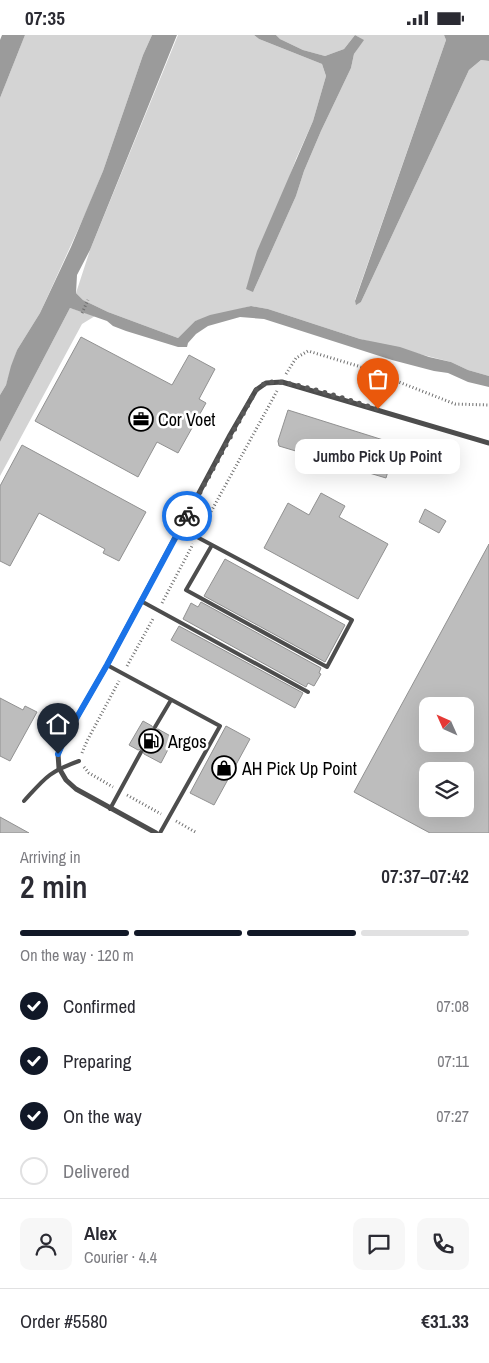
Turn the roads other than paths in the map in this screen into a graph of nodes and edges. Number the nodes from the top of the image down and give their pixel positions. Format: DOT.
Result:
graph roads {
  1 [pos="489,443"];
  2 [pos="180,529"];
  3 [pos="212,545"];
  4 [pos="142,601"];
  5 [pos="107,665"];
  6 [pos="308,692"];
  7 [pos="171,700"];
  8 [pos="155,727"];
  9 [pos="140,752"];
  10 [pos="79,761"];
  11 [pos="59,768"];
  12 [pos="24,801"];
  13 [pos="110,809"];
  14 [pos="156,833"];
  15 [pos="160,833"];
  1 -- 2 [label="street"];
  2 -- 3 [label="lane"];
  2 -- 4 [label="street"];
  3 -- 3 [label="lane"];
  4 -- 5 [label="street"];
  4 -- 6 [label="lane"];
  5 -- 7 [label="lane"];
  5 -- 11 [label="street"];
  7 -- 8 [label="lane"];
  7 -- 15 [label="lane"];
  9 -- 13 [label="lane"];
  10 -- 11 [label="lane"];
  11 -- 12 [label="lane"];
  11 -- 13 [label="street"];
  13 -- 14 [label="street"];
}
